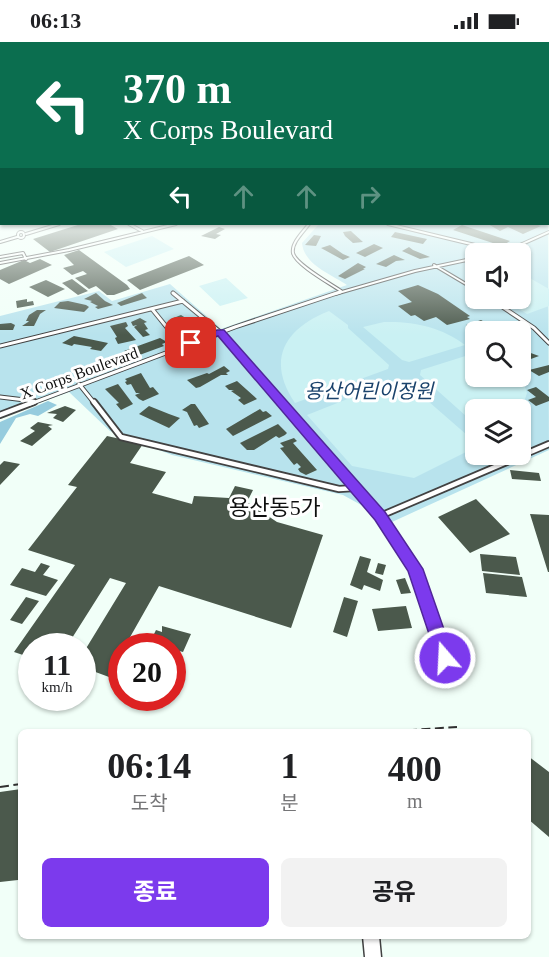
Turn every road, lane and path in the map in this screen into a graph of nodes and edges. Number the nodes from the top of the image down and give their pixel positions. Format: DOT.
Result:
graph roads {
  1 [pos="65,250"];
  2 [pos="293,250"];
  3 [pos="0,257"];
  4 [pos="26,259"];
  5 [pos="465,260"];
  6 [pos="0,263"];
  7 [pos="434,265"];
  8 [pos="465,283"];
  9 [pos="341,291"];
  10 [pos="173,293"];
  11 [pos="183,301"];
  12 [pos="152,309"];
  13 [pos="506,309"];
  14 [pos="220,332"];
  15 [pos="549,343"];
  16 [pos="0,346"];
  17 [pos="182,346"];
  18 [pos="79,384"];
  19 [pos="0,397"];
  20 [pos="38,401"];
  21 [pos="0,415"];
  22 [pos="549,444"];
  23 [pos="355,488"];
  24 [pos="380,516"];
  25 [pos="445,658"];
  26 [pos="457,727"];
  27 [pos="427,729"];
  28 [pos="18,784"];
  29 [pos="0,787"];
  30 [pos="370,939"];
  31 [pos="373,957"];
  1 -- 4 [label="lane"];
  2 -- 9 [label="lane"];
  3 -- 4 [label="lane"];
  4 -- 6 [label="lane"];
  5 -- 7 [label="lane, X Corps Boulevard"];
  7 -- 8 [label="lane"];
  7 -- 9 [label="lane, X Corps Boulevard"];
  9 -- 14 [label="lane, X Corps Boulevard"];
  10 -- 11 [label="lane"];
  11 -- 12 [label="lane"];
  11 -- 14 [label="lane"];
  12 -- 16 [label="lane"];
  12 -- 17 [label="lane"];
  13 -- 15 [label="lane"];
  14 -- 17 [label="lane, X Corps Boulevard"];
  14 -- 23 [label="lane"];
  17 -- 18 [label="lane, X Corps Boulevard"];
  18 -- 20 [label="lane, X Corps Boulevard"];
  18 -- 23 [label="lane"];
  19 -- 20 [label="lane"];
  20 -- 21 [label="lane, X Corps Boulevard"];
  22 -- 24 [label="lane"];
  23 -- 24 [label="lane"];
  24 -- 25 [label="lane"];
  26 -- 27 [label="path"];
  28 -- 29 [label="path"];
  30 -- 31 [label="street"];
}
